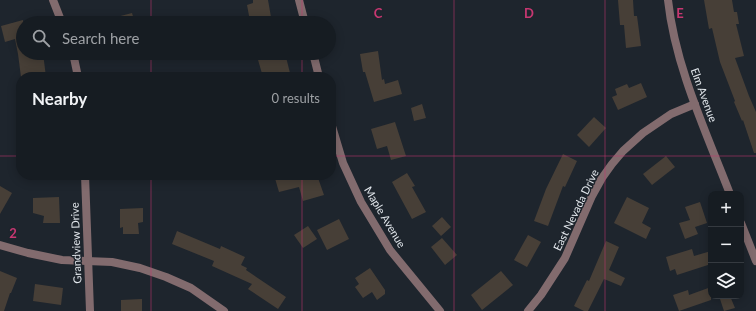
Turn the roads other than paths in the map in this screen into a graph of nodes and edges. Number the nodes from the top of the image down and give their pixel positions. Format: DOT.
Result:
graph roads {
  1 [pos="53,0"];
  2 [pos="299,0"];
  3 [pos="668,0"];
  4 [pos="59,16"];
  5 [pos="303,16"];
  6 [pos="75,60"];
  7 [pos="315,60"];
  8 [pos="77,72"];
  9 [pos="318,72"];
  10 [pos="695,104"];
  11 [pos="336,140"];
  12 [pos="85,180"];
  13 [pos="729,191"];
  14 [pos="743,227"];
  15 [pos="0,245"];
  16 [pos="88,261"];
  17 [pos="756,261"];
  18 [pos="90,311"];
  19 [pos="224,311"];
  20 [pos="440,311"];
  21 [pos="528,311"];
  1 -- 4 [label="street"];
  2 -- 5 [label="street"];
  3 -- 10 [label="street, Elm Avenue"];
  6 -- 8 [label="street"];
  7 -- 9 [label="street"];
  10 -- 13 [label="street, Elm Avenue"];
  10 -- 21 [label="street, East Nevada Drive"];
  11 -- 20 [label="street, Maple Avenue"];
  12 -- 16 [label="street, Grandview Drive"];
  14 -- 17 [label="street"];
  15 -- 16 [label="street"];
  16 -- 18 [label="street, Grandview Drive"];
  16 -- 19 [label="street"];
}
